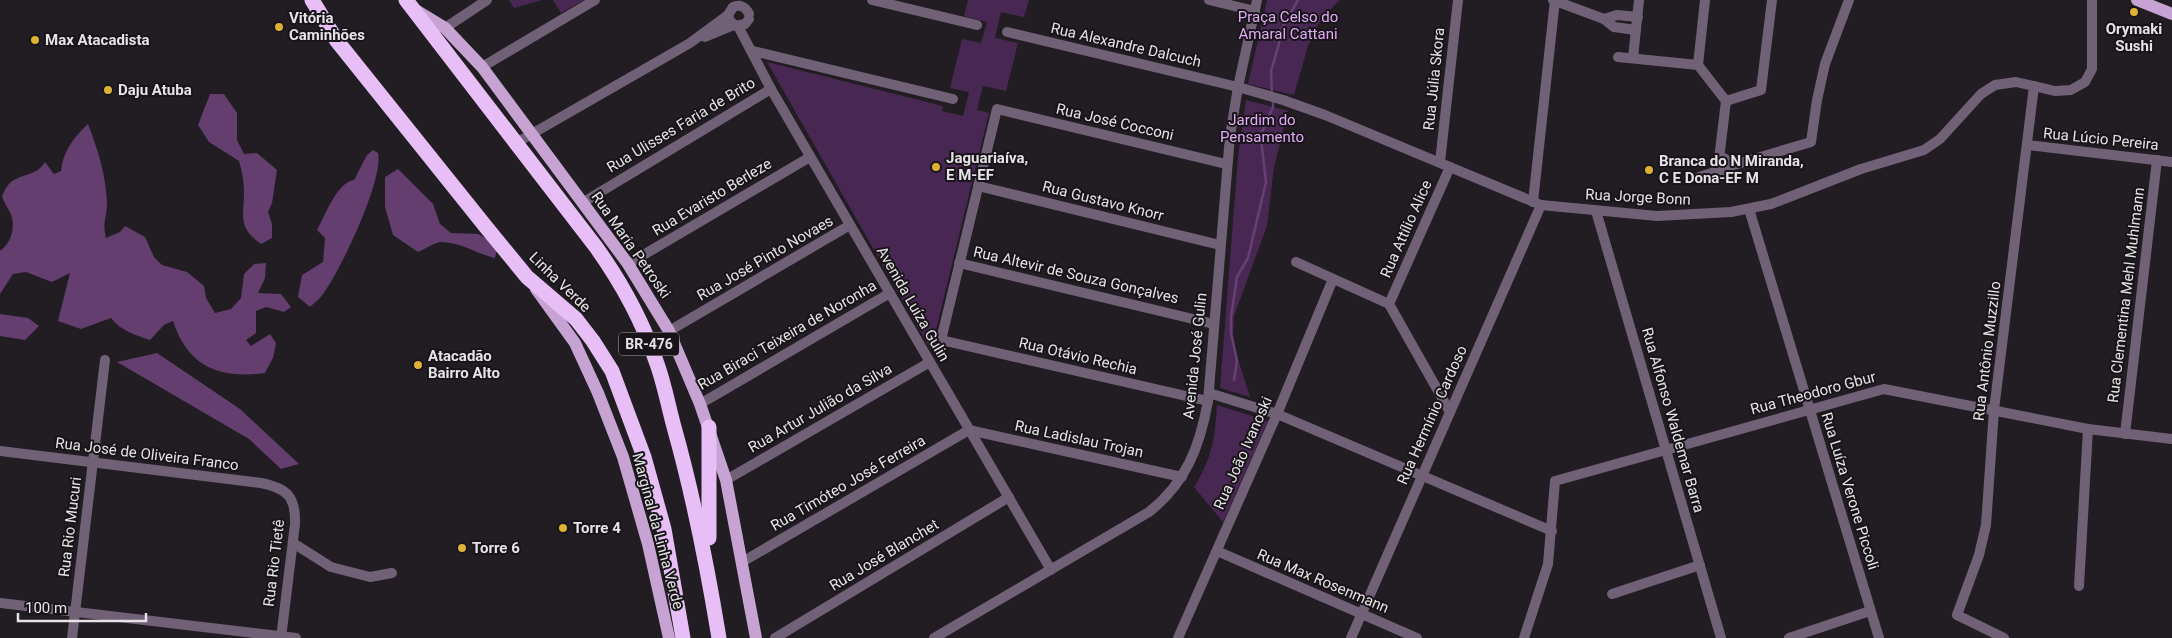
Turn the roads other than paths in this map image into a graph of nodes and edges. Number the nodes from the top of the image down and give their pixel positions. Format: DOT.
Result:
graph roads {
  1 [pos="312,0"];
  2 [pos="487,0"];
  3 [pos="595,0"];
  4 [pos="750,0"];
  5 [pos="872,0"];
  6 [pos="1210,0"];
  7 [pos="1257,0"];
  8 [pos="1458,0"];
  9 [pos="1554,0"];
  10 [pos="1639,0"];
  11 [pos="1705,0"];
  12 [pos="1772,0"];
  13 [pos="1849,0"];
  14 [pos="2092,0"];
  15 [pos="2137,0"];
  16 [pos="738,3"];
  17 [pos="409,4"];
  18 [pos="1255,11"];
  19 [pos="2172,14"];
  20 [pos="728,15"];
  21 [pos="749,16"];
  22 [pos="1638,17"];
  23 [pos="1604,19"];
  24 [pos="977,25"];
  25 [pos="736,26"];
  26 [pos="445,28"];
  27 [pos="1636,30"];
  28 [pos="1007,32"];
  29 [pos="690,43"];
  30 [pos="753,51"];
  31 [pos="1618,56"];
  32 [pos="1633,58"];
  33 [pos="1698,65"];
  34 [pos="482,67"];
  35 [pos="2034,86"];
  36 [pos="1238,87"];
  37 [pos="771,89"];
  38 [pos="952,99"];
  39 [pos="1726,101"];
  40 [pos="531,134"];
  41 [pos="516,143"];
  42 [pos="2027,145"];
  43 [pos="810,157"];
  44 [pos="2157,160"];
  45 [pos="1440,162"];
  46 [pos="2172,162"];
  47 [pos="1226,164"];
  48 [pos="1450,167"];
  49 [pos="1724,168"];
  50 [pos="1699,177"];
  51 [pos="978,186"];
  52 [pos="582,203"];
  53 [pos="1537,203"];
  54 [pos="1749,209"];
  55 [pos="1596,211"];
  56 [pos="850,226"];
  57 [pos="1220,245"];
  58 [pos="1296,262"];
  59 [pos="960,263"];
  60 [pos="628,264"];
  61 [pos="527,277"];
  62 [pos="1333,279"];
  63 [pos="890,293"];
  64 [pos="1389,304"];
  65 [pos="1214,324"];
  66 [pos="669,331"];
  67 [pos="105,360"];
  68 [pos="930,362"];
  69 [pos="1208,397"];
  70 [pos="700,404"];
  71 [pos="1809,409"];
  72 [pos="1994,410"];
  73 [pos="1450,412"];
  74 [pos="1277,414"];
  75 [pos="709,427"];
  76 [pos="2088,429"];
  77 [pos="969,430"];
  78 [pos="2125,434"];
  79 [pos="2172,439"];
  80 [pos="1666,450"];
  81 [pos="0,451"];
  82 [pos="93,462"];
  83 [pos="1422,476"];
  84 [pos="1182,477"];
  85 [pos="726,480"];
  86 [pos="288,494"];
  87 [pos="1009,497"];
  88 [pos="1552,531"];
  89 [pos="293,542"];
  90 [pos="1216,551"];
  91 [pos="742,562"];
  92 [pos="1700,565"];
  93 [pos="1051,570"];
  94 [pos="392,573"];
  95 [pos="709,577"];
  96 [pos="2079,586"];
  97 [pos="1612,594"];
  98 [pos="0,603"];
  99 [pos="1870,611"];
  100 [pos="75,612"];
  101 [pos="1362,614"];
  102 [pos="281,637"];
  103 [pos="72,638"];
  104 [pos="296,638"];
  105 [pos="668,638"];
  106 [pos="683,638"];
  107 [pos="719,638"];
  108 [pos="756,638"];
  109 [pos="775,638"];
  110 [pos="934,638"];
  111 [pos="1178,638"];
  112 [pos="1351,638"];
  113 [pos="1417,638"];
  114 [pos="1524,638"];
  115 [pos="1721,638"];
  116 [pos="1789,638"];
  117 [pos="1879,638"];
  118 [pos="2004,638"];
  1 -- 61 [label="highway, Linha Verde / BR-476"];
  2 -- 26 [label="street"];
  3 -- 34 [label="street"];
  4 -- 21 [label="street, Avenida Luíza Gulin"];
  5 -- 24 [label="street"];
  6 -- 18 [label="street"];
  7 -- 18 [label="street, Avenida José Gulin"];
  8 -- 45 [label="street, Rua Júlia Skora"];
  9 -- 23 [label="street"];
  9 -- 53 [label="street, Rua Hermínio Cardoso"];
  10 -- 22 [label="street"];
  11 -- 33 [label="street"];
  12 -- 39 [label="street"];
  13 -- 49 [label="street"];
  14 -- 35 [label="street, Rua Jorge Bonn"];
  15 -- 19 [label="main road"];
  16 -- 20 [label="street"];
  16 -- 21 [label="street"];
  17 -- 26 [label="main road, Rua Maria Petroski"];
  17 -- 41 [label="highway, BR-476"];
  18 -- 36 [label="street, Avenida José Gulin"];
  20 -- 25 [label="street"];
  20 -- 29 [label="street"];
  21 -- 25 [label="street"];
  21 -- 30 [label="street, Avenida Luíza Gulin"];
  22 -- 23 [label="street"];
  22 -- 27 [label="street"];
  23 -- 27 [label="street"];
  25 -- 29 [label="street"];
  25 -- 30 [label="street, Avenida Luíza Gulin"];
  26 -- 34 [label="main road, Rua Maria Petroski"];
  27 -- 32 [label="street"];
  28 -- 36 [label="street, Rua Alexandre Dalcuch"];
  29 -- 40 [label="street"];
  30 -- 37 [label="street, Avenida Luíza Gulin"];
  30 -- 38 [label="street"];
  31 -- 32 [label="street"];
  32 -- 33 [label="street"];
  33 -- 39 [label="street"];
  34 -- 40 [label="main road, Rua Maria Petroski"];
  35 -- 42 [label="street, Rua Antônio Muzzillo"];
  35 -- 54 [label="street, Rua Jorge Bonn"];
  36 -- 45 [label="street, Rua Jorge Bonn"];
  36 -- 47 [label="street, Avenida José Gulin"];
  37 -- 43 [label="street, Avenida Luíza Gulin"];
  37 -- 52 [label="street, Rua Ulisses Faria de Brito"];
  39 -- 49 [label="street"];
  40 -- 41 [label="street"];
  40 -- 52 [label="main road, Rua Maria Petroski"];
  41 -- 95 [label="highway, BR-476"];
  42 -- 44 [label="street, Rua Lúcio Pereira"];
  42 -- 72 [label="street, Rua Antônio Muzzillo"];
  43 -- 56 [label="street, Avenida Luíza Gulin"];
  43 -- 60 [label="street, Rua Evaristo Berleze"];
  44 -- 46 [label="street, Rua Lúcio Pereira"];
  44 -- 78 [label="street, Rua Clementina Mehl Muhlmann"];
  45 -- 48 [label="street, Rua Jorge Bonn"];
  47 -- 51 [label="street, Rua José Cocconi"];
  47 -- 57 [label="street, Avenida José Gulin"];
  48 -- 53 [label="street, Rua Jorge Bonn"];
  48 -- 64 [label="street, Rua Attílio Alice"];
  49 -- 50 [label="street"];
  51 -- 57 [label="street, Rua Gustavo Knorr"];
  51 -- 59 [label="street"];
  52 -- 60 [label="main road, Rua Maria Petroski"];
  53 -- 55 [label="street, Rua Jorge Bonn"];
  53 -- 73 [label="street, Rua Hermínio Cardoso"];
  54 -- 55 [label="street, Rua Jorge Bonn"];
  54 -- 71 [label="street, Rua Luíza Verone Piccoli"];
  55 -- 80 [label="street, Rua Alfonso Waldemar Barra"];
  56 -- 63 [label="street, Avenida Luíza Gulin"];
  56 -- 66 [label="street, Rua José Pinto Novaes"];
  57 -- 65 [label="street, Avenida José Gulin"];
  58 -- 62 [label="street"];
  59 -- 65 [label="street, Rua Altevir de Souza Gonçalves"];
  59 -- 69 [label="street, Rua Otávio Rechia"];
  60 -- 66 [label="main road, Rua Maria Petroski"];
  61 -- 105 [label="main road, Marginal da Linha Verde"];
  61 -- 106 [label="highway, Linha Verde / BR-476"];
  62 -- 64 [label="street"];
  62 -- 74 [label="street, Rua João Ivanoski"];
  63 -- 68 [label="street, Avenida Luíza Gulin"];
  63 -- 70 [label="street, Rua Biraci Teixeira de Noronha"];
  64 -- 73 [label="street"];
  65 -- 69 [label="street, Avenida José Gulin"];
  66 -- 70 [label="main road, Rua Maria Petroski"];
  67 -- 82 [label="street, Rua Rio Mucuri"];
  68 -- 77 [label="street, Avenida Luíza Gulin"];
  68 -- 85 [label="street, Rua Artur Julião da Silva"];
  69 -- 74 [label="street, Rua Otávio Rechia"];
  69 -- 84 [label="street, Avenida José Gulin"];
  70 -- 75 [label="main road, Rua Maria Petroski"];
  71 -- 72 [label="street, Rua Theodoro Gbur"];
  71 -- 80 [label="street, Rua Theodoro Gbur"];
  71 -- 99 [label="street, Rua Luíza Verone Piccoli"];
  72 -- 76 [label="street, Rua Theodoro Gbur"];
  72 -- 118 [label="street, Rua Antônio Muzzillo"];
  73 -- 83 [label="street, Rua Hermínio Cardoso"];
  74 -- 83 [label="street, Rua Otávio Rechia"];
  74 -- 90 [label="street, Rua João Ivanoski"];
  75 -- 85 [label="main road, Rua Maria Petroski"];
  75 -- 95 [label="highway"];
  76 -- 78 [label="street, Rua Theodoro Gbur"];
  76 -- 96 [label="street"];
  77 -- 84 [label="street, Rua Ladislau Trojan"];
  77 -- 87 [label="street, Avenida Luíza Gulin"];
  77 -- 91 [label="street, Rua Timóteo José Ferreira"];
  78 -- 79 [label="street, Rua Theodoro Gbur"];
  80 -- 88 [label="street, Rua Theodoro Gbur"];
  80 -- 92 [label="street, Rua Alfonso Waldemar Barra"];
  81 -- 82 [label="street, Rua José de Oliveira Franco"];
  82 -- 86 [label="street, Rua José de Oliveira Franco"];
  82 -- 100 [label="street, Rua Rio Mucuri"];
  83 -- 88 [label="street, Rua Otávio Rechia"];
  83 -- 101 [label="street, Rua Hermínio Cardoso"];
  84 -- 93 [label="street, Avenida José Gulin"];
  85 -- 91 [label="main road, Rua Maria Petroski"];
  86 -- 89 [label="street, Rua Rio Tietê"];
  87 -- 93 [label="street, Avenida Luíza Gulin"];
  87 -- 109 [label="street, Rua José Blanchet"];
  88 -- 114 [label="street"];
  89 -- 94 [label="street"];
  89 -- 102 [label="street, Rua Rio Tietê"];
  90 -- 101 [label="street, Rua Max Rosenmann"];
  90 -- 111 [label="street, Rua João Ivanoski"];
  91 -- 108 [label="main road, Rua Maria Petroski"];
  92 -- 97 [label="street"];
  92 -- 115 [label="street, Rua Alfonso Waldemar Barra"];
  93 -- 110 [label="street, Avenida José Gulin"];
  95 -- 107 [label="highway, BR-476"];
  98 -- 100 [label="street"];
  99 -- 116 [label="street"];
  99 -- 117 [label="street, Rua Luíza Verone Piccoli"];
  100 -- 102 [label="street"];
  100 -- 103 [label="street, Rua Rio Mucuri"];
  101 -- 112 [label="street, Rua Hermínio Cardoso"];
  101 -- 113 [label="street, Rua Max Rosenmann"];
  102 -- 104 [label="street"];
}
